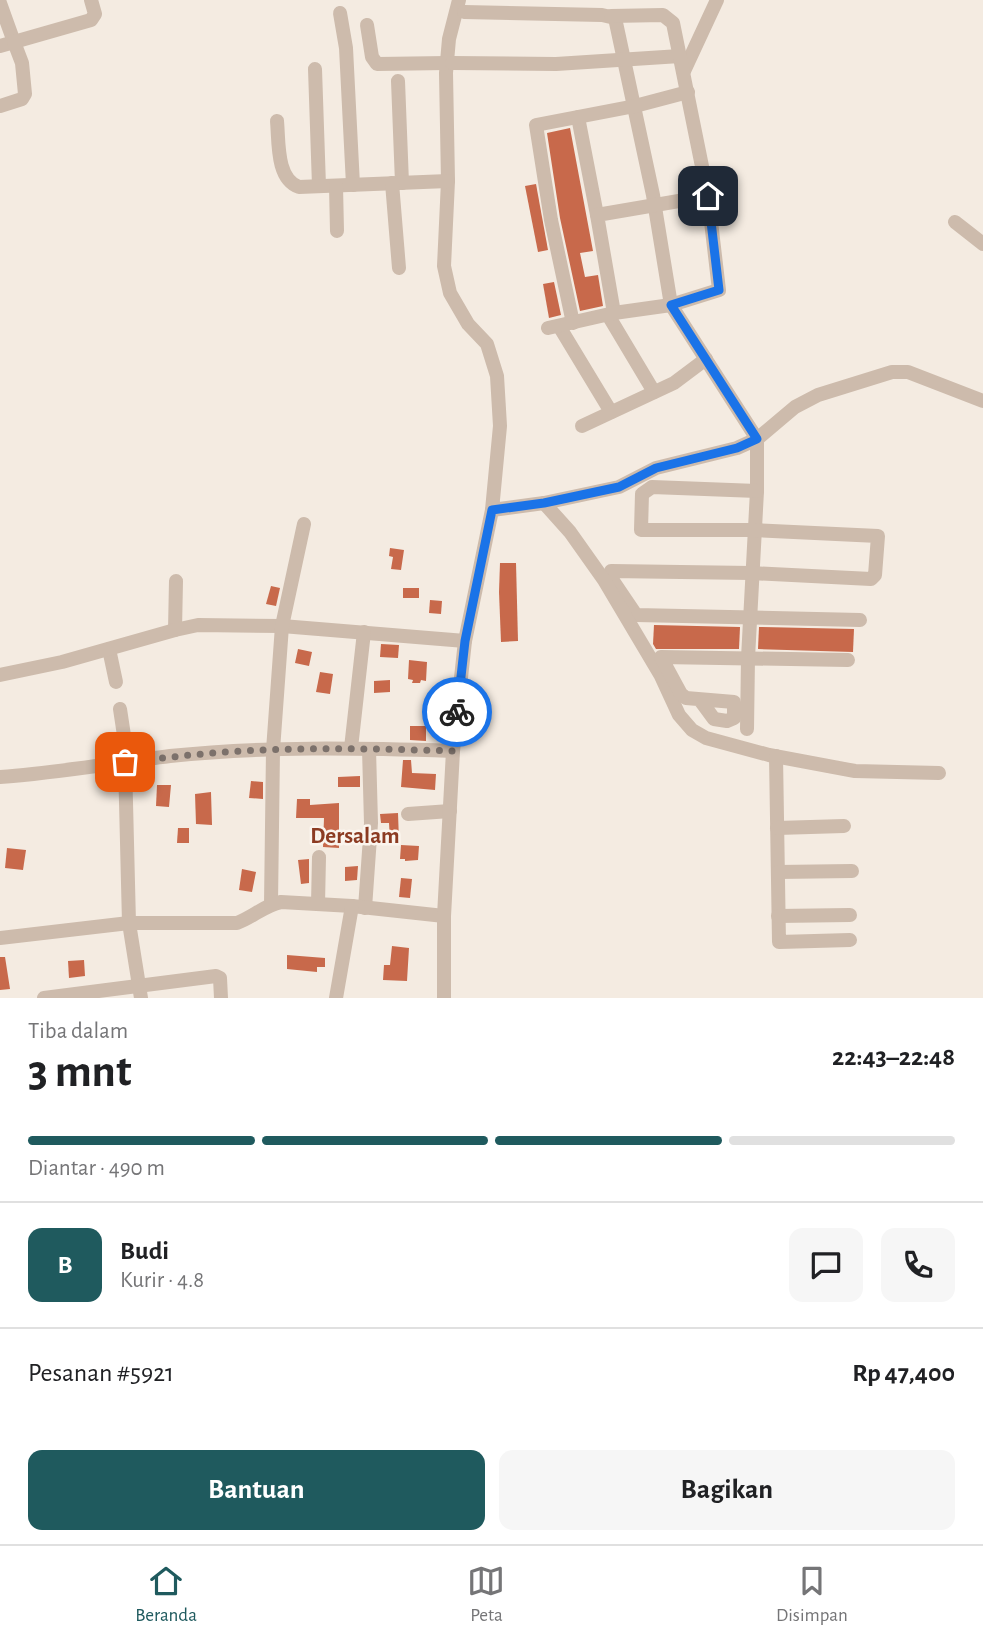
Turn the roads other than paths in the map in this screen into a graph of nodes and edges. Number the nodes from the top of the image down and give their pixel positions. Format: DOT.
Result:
graph roads {
  1 [pos="91,0"];
  2 [pos="717,0"];
  3 [pos="0,3"];
  4 [pos="461,6"];
  5 [pos="340,13"];
  6 [pos="611,16"];
  7 [pos="367,25"];
  8 [pos="7,44"];
  9 [pos="680,56"];
  10 [pos="624,60"];
  11 [pos="450,63"];
  12 [pos="315,69"];
  13 [pos="684,71"];
  14 [pos="398,81"];
  15 [pos="688,92"];
  16 [pos="0,106"];
  17 [pos="635,106"];
  18 [pos="578,117"];
  19 [pos="277,121"];
  20 [pos="448,181"];
  21 [pos="397,183"];
  22 [pos="353,185"];
  23 [pos="319,186"];
  24 [pos="336,186"];
  25 [pos="708,196"];
  26 [pos="655,207"];
  27 [pos="597,215"];
  28 [pos="955,222"];
  29 [pos="337,231"];
  30 [pos="983,244"];
  31 [pos="399,268"];
  32 [pos="671,305"];
  33 [pos="611,314"];
  34 [pos="560,325"];
  35 [pos="706,359"];
  36 [pos="654,393"];
  37 [pos="983,401"];
  38 [pos="611,412"];
  39 [pos="582,426"];
  40 [pos="757,439"];
  41 [pos="757,491"];
  42 [pos="544,503"];
  43 [pos="492,510"];
  44 [pos="304,524"];
  45 [pos="753,530"];
  46 [pos="751,573"];
  47 [pos="176,581"];
  48 [pos="636,615"];
  49 [pos="749,616"];
  50 [pos="860,620"];
  51 [pos="282,626"];
  52 [pos="175,630"];
  53 [pos="364,632"];
  54 [pos="465,641"];
  55 [pos="109,649"];
  56 [pos="661,657"];
  57 [pos="748,658"];
  58 [pos="848,660"];
  59 [pos="0,675"];
  60 [pos="116,682"];
  61 [pos="700,700"];
  62 [pos="120,709"];
  63 [pos="747,729"];
  64 [pos="351,748"];
  65 [pos="369,749"];
  66 [pos="273,750"];
  67 [pos="453,751"];
  68 [pos="776,757"];
  69 [pos="126,762"];
  70 [pos="939,773"];
  71 [pos="0,777"];
  72 [pos="450,811"];
  73 [pos="408,814"];
  74 [pos="844,826"];
  75 [pos="777,828"];
  76 [pos="319,857"];
  77 [pos="852,871"];
  78 [pos="778,872"];
  79 [pos="271,904"];
  80 [pos="318,904"];
  81 [pos="359,907"];
  82 [pos="850,915"];
  83 [pos="444,916"];
  84 [pos="778,916"];
  85 [pos="129,923"];
  86 [pos="0,937"];
  87 [pos="850,940"];
  88 [pos="140,992"];
  89 [pos="44,998"];
  90 [pos="221,998"];
  91 [pos="336,998"];
  92 [pos="444,998"];
  1 -- 8 [label="street"];
  2 -- 13 [label="street"];
  3 -- 8 [label="street"];
  4 -- 6 [label="street"];
  4 -- 11 [label="street"];
  5 -- 22 [label="street"];
  6 -- 9 [label="street"];
  6 -- 10 [label="street"];
  7 -- 11 [label="street"];
  8 -- 16 [label="street"];
  9 -- 10 [label="street"];
  9 -- 13 [label="street"];
  10 -- 11 [label="street"];
  10 -- 17 [label="street"];
  11 -- 20 [label="street"];
  12 -- 23 [label="street"];
  13 -- 15 [label="street"];
  14 -- 21 [label="street"];
  15 -- 17 [label="street"];
  15 -- 25 [label="street"];
  17 -- 18 [label="street"];
  17 -- 26 [label="street"];
  18 -- 27 [label="street"];
  18 -- 34 [label="street"];
  19 -- 23 [label="street"];
  20 -- 21 [label="street"];
  20 -- 43 [label="street"];
  21 -- 22 [label="street"];
  21 -- 31 [label="street"];
  22 -- 24 [label="street"];
  23 -- 24 [label="street"];
  24 -- 29 [label="street"];
  25 -- 26 [label="street"];
  25 -- 32 [label="street"];
  26 -- 27 [label="street"];
  26 -- 32 [label="street"];
  27 -- 33 [label="street"];
  28 -- 30 [label="street"];
  32 -- 33 [label="street"];
  32 -- 35 [label="street"];
  33 -- 34 [label="street"];
  33 -- 36 [label="street"];
  34 -- 38 [label="street"];
  35 -- 36 [label="street"];
  35 -- 40 [label="street"];
  36 -- 38 [label="street"];
  37 -- 40 [label="street"];
  38 -- 39 [label="street"];
  40 -- 41 [label="street"];
  40 -- 42 [label="street"];
  41 -- 45 [label="street"];
  41 -- 45 [label="street"];
  42 -- 43 [label="street"];
  42 -- 68 [label="street"];
  43 -- 54 [label="street"];
  44 -- 51 [label="street"];
  45 -- 46 [label="street"];
  45 -- 46 [label="street"];
  46 -- 48 [label="street"];
  46 -- 49 [label="street"];
  47 -- 52 [label="street"];
  48 -- 49 [label="street"];
  48 -- 56 [label="street"];
  49 -- 50 [label="street"];
  49 -- 57 [label="street"];
  51 -- 52 [label="street"];
  51 -- 53 [label="street"];
  51 -- 66 [label="street"];
  52 -- 55 [label="street"];
  53 -- 54 [label="street"];
  53 -- 64 [label="street"];
  54 -- 67 [label="street"];
  55 -- 59 [label="street"];
  55 -- 60 [label="street"];
  56 -- 57 [label="street"];
  56 -- 61 [label="street"];
  57 -- 58 [label="street"];
  57 -- 63 [label="street"];
  62 -- 69 [label="street"];
  64 -- 65 [label="street"];
  64 -- 66 [label="street"];
  65 -- 67 [label="street"];
  65 -- 81 [label="street"];
  66 -- 69 [label="street"];
  66 -- 79 [label="street"];
  67 -- 72 [label="street"];
  68 -- 70 [label="street"];
  68 -- 75 [label="street"];
  69 -- 71 [label="street"];
  69 -- 85 [label="street"];
  72 -- 73 [label="street"];
  72 -- 83 [label="street"];
  74 -- 75 [label="street"];
  75 -- 78 [label="street"];
  76 -- 80 [label="street"];
  77 -- 78 [label="street"];
  78 -- 84 [label="street"];
  79 -- 80 [label="street"];
  79 -- 85 [label="street"];
  80 -- 81 [label="street"];
  81 -- 83 [label="street"];
  81 -- 91 [label="street"];
  82 -- 84 [label="street"];
  83 -- 92 [label="street"];
  84 -- 87 [label="street"];
  85 -- 86 [label="street"];
  85 -- 88 [label="street"];
  88 -- 89 [label="street"];
  88 -- 90 [label="street"];
}
